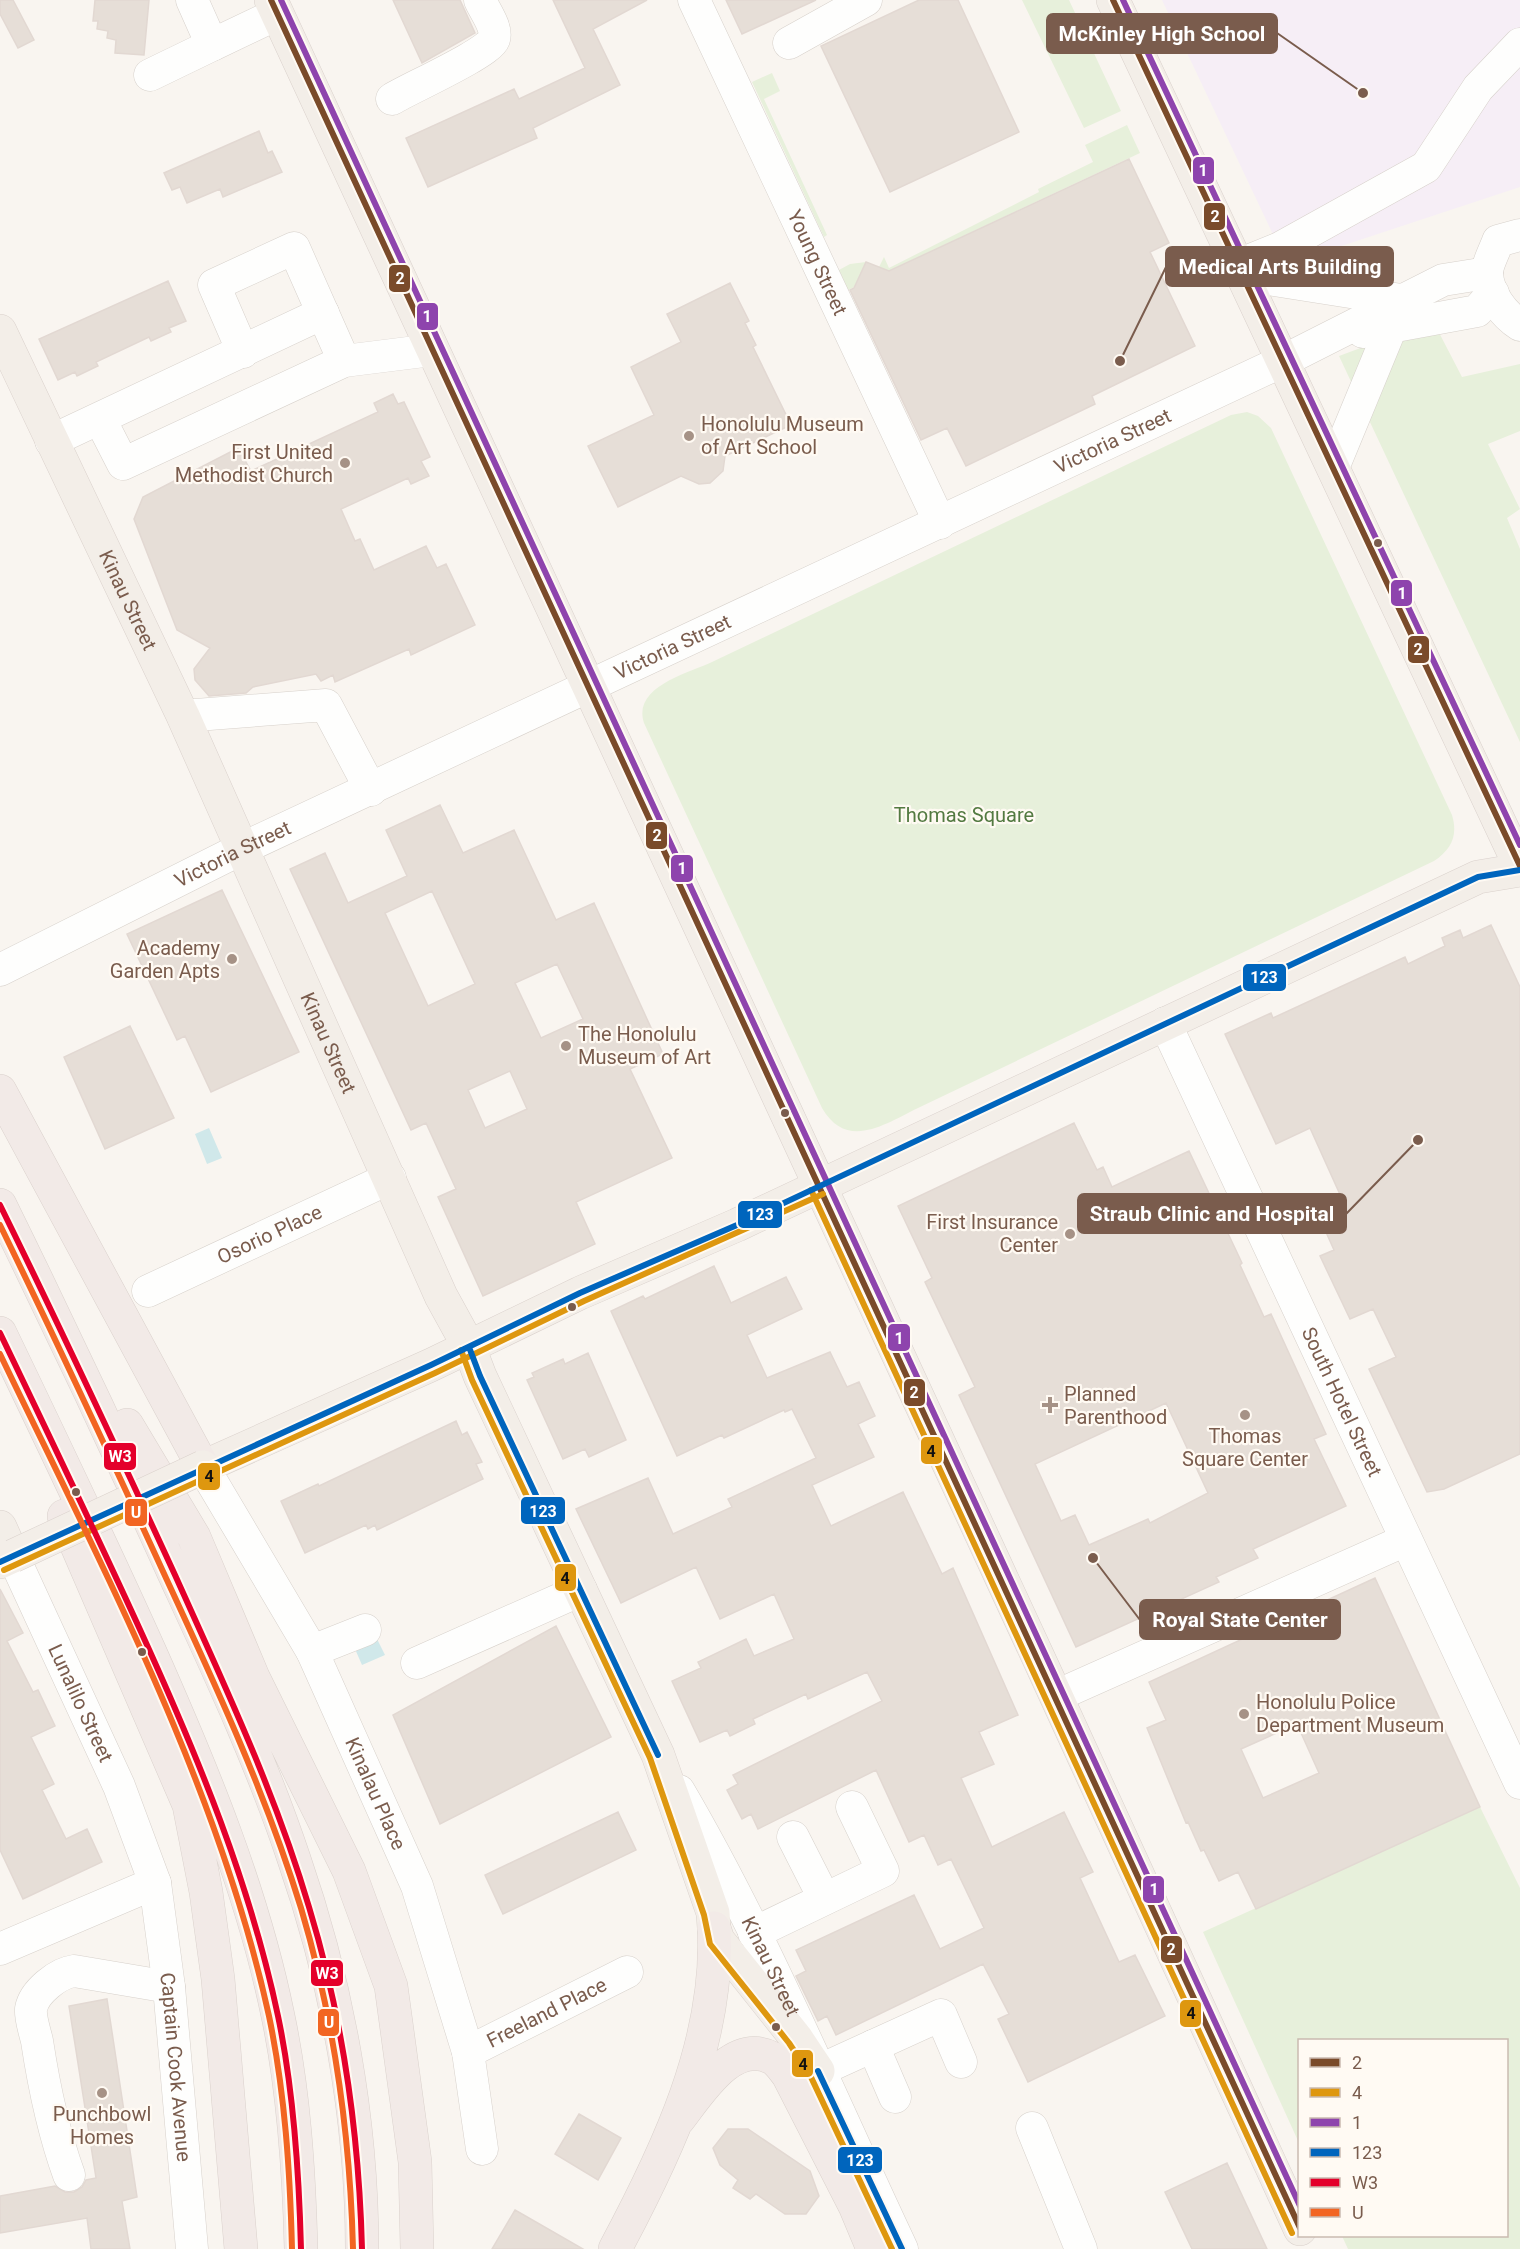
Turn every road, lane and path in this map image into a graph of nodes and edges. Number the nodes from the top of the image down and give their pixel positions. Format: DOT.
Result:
graph roads {
  1 [pos="192,0"];
  2 [pos="480,0"];
  3 [pos="694,0"];
  4 [pos="866,0"];
  5 [pos="1113,0"];
  6 [pos="274,7"];
  7 [pos="789,43"];
  8 [pos="1520,44"];
  9 [pos="212,45"];
  10 [pos="150,75"];
  11 [pos="392,99"];
  12 [pos="1520,235"];
  13 [pos="1240,270"];
  14 [pos="1500,285"];
  15 [pos="323,313"];
  16 [pos="1396,313"];
  17 [pos="1520,325"];
  18 [pos="0,331"];
  19 [pos="1358,333"];
  20 [pos="1324,341"];
  21 [pos="432,350"];
  22 [pos="243,352"];
  23 [pos="344,361"];
  24 [pos="1283,361"];
  25 [pos="100,419"];
  26 [pos="51,441"];
  27 [pos="1333,468"];
  28 [pos="940,523"];
  29 [pos="588,688"];
  30 [pos="183,716"];
  31 [pos="371,790"];
  32 [pos="241,849"];
  33 [pos="1520,868"];
  34 [pos="0,970"];
  35 [pos="1165,1023"];
  36 [pos="0,1091"];
  37 [pos="390,1178"];
  38 [pos="819,1185"];
  39 [pos="0,1205"];
  40 [pos="27,1260"];
  41 [pos="148,1291"];
  42 [pos="0,1333"];
  43 [pos="469,1347"];
  44 [pos="0,1362"];
  45 [pos="202,1467"];
  46 [pos="0,1527"];
  47 [pos="1406,1540"];
  48 [pos="7,1559"];
  49 [pos="581,1590"];
  50 [pos="365,1630"];
  51 [pos="312,1651"];
  52 [pos="417,1662"];
  53 [pos="1056,1696"];
  54 [pos="658,1755"];
  55 [pos="1520,1783"];
  56 [pos="852,1807"];
  57 [pos="793,1837"];
  58 [pos="155,1883"];
  59 [pos="824,1898"];
  60 [pos="714,1928"];
  61 [pos="754,1933"];
  62 [pos="0,1949"];
  63 [pos="627,1972"];
  64 [pos="169,1987"];
  65 [pos="873,2046"];
  66 [pos="468,2052"];
  67 [pos="961,2062"];
  68 [pos="818,2071"];
  69 [pos="895,2097"];
  70 [pos="678,2120"];
  71 [pos="1032,2128"];
  72 [pos="482,2149"];
  73 [pos="69,2175"];
  74 [pos="875,2192"];
  75 [pos="1298,2227"];
  76 [pos="192,2249"];
  77 [pos="241,2249"];
  78 [pos="301,2249"];
  79 [pos="362,2249"];
  80 [pos="417,2249"];
  81 [pos="615,2249"];
  82 [pos="873,2249"];
  83 [pos="879,2249"];
  84 [pos="902,2249"];
  85 [pos="1081,2249"];
  1 -- 9 [label="street"];
  2 -- 11 [label="street"];
  3 -- 28 [label="street, Young Street"];
  4 -- 7 [label="street"];
  5 -- 13 [label="main road"];
  6 -- 9 [label="street"];
  6 -- 21 [label="main road"];
  8 -- 13 [label="street"];
  9 -- 10 [label="street"];
  12 -- 14 [label="street"];
  13 -- 16 [label="street"];
  13 -- 24 [label="main road"];
  14 -- 16 [label="street"];
  14 -- 17 [label="street"];
  14 -- 19 [label="street"];
  15 -- 22 [label="street"];
  15 -- 22 [label="street"];
  15 -- 23 [label="street"];
  16 -- 19 [label="street"];
  16 -- 20 [label="street"];
  16 -- 27 [label="street"];
  18 -- 26 [label="main road, Kinau Street"];
  19 -- 20 [label="street"];
  20 -- 24 [label="street, Victoria Street"];
  21 -- 23 [label="street"];
  21 -- 29 [label="main road"];
  22 -- 25 [label="street"];
  23 -- 25 [label="street"];
  24 -- 27 [label="main road"];
  24 -- 28 [label="street, Victoria Street"];
  25 -- 26 [label="street"];
  26 -- 30 [label="main road, Kinau Street"];
  27 -- 33 [label="main road"];
  28 -- 29 [label="street, Victoria Street"];
  29 -- 31 [label="street, Victoria Street"];
  29 -- 38 [label="main road"];
  30 -- 31 [label="street"];
  30 -- 32 [label="main road, Kinau Street"];
  31 -- 32 [label="street, Victoria Street"];
  32 -- 34 [label="street, Victoria Street"];
  32 -- 37 [label="main road, Kinau Street"];
  33 -- 35 [label="main road"];
  35 -- 38 [label="main road"];
  35 -- 47 [label="street, South Hotel Street"];
  36 -- 45 [label="highway"];
  37 -- 41 [label="street, Osorio Place"];
  37 -- 43 [label="main road, Kinau Street"];
  38 -- 43 [label="main road"];
  38 -- 53 [label="main road"];
  39 -- 40 [label="highway"];
  40 -- 79 [label="highway"];
  40 -- 80 [label="highway"];
  42 -- 78 [label="highway"];
  43 -- 45 [label="main road"];
  43 -- 49 [label="main road, Kinau Street"];
  44 -- 77 [label="highway"];
  45 -- 48 [label="main road, bridge"];
  45 -- 51 [label="street, Kinalau Place"];
  46 -- 48 [label="main road, Lunalilo Street"];
  47 -- 53 [label="street"];
  47 -- 55 [label="street, South Hotel Street"];
  48 -- 58 [label="street, Lunalilo Street"];
  49 -- 52 [label="street"];
  49 -- 54 [label="main road, Kinau Street"];
  50 -- 51 [label="street"];
  51 -- 66 [label="street, Kinalau Place"];
  53 -- 75 [label="main road"];
  54 -- 60 [label="main road, Kinau Street"];
  54 -- 61 [label="street, Kinau Street"];
  56 -- 59 [label="street"];
  57 -- 59 [label="street"];
  58 -- 62 [label="street"];
  58 -- 64 [label="street, Captain Cook Avenue"];
  59 -- 61 [label="street"];
  60 -- 68 [label="main road, Kinau Street"];
  60 -- 70 [label="highway"];
  61 -- 68 [label="street, Kinau Street"];
  63 -- 66 [label="street, Freeland Place"];
  64 -- 73 [label="street"];
  64 -- 76 [label="street, Captain Cook Avenue"];
  65 -- 67 [label="street"];
  65 -- 68 [label="street"];
  65 -- 69 [label="street"];
  66 -- 72 [label="street, Kinalau Place"];
  68 -- 74 [label="street, Kinau Street"];
  70 -- 81 [label="highway"];
  70 -- 82 [label="highway"];
  71 -- 85 [label="street"];
  74 -- 83 [label="street"];
  74 -- 84 [label="street, Kinau Street"];
}
